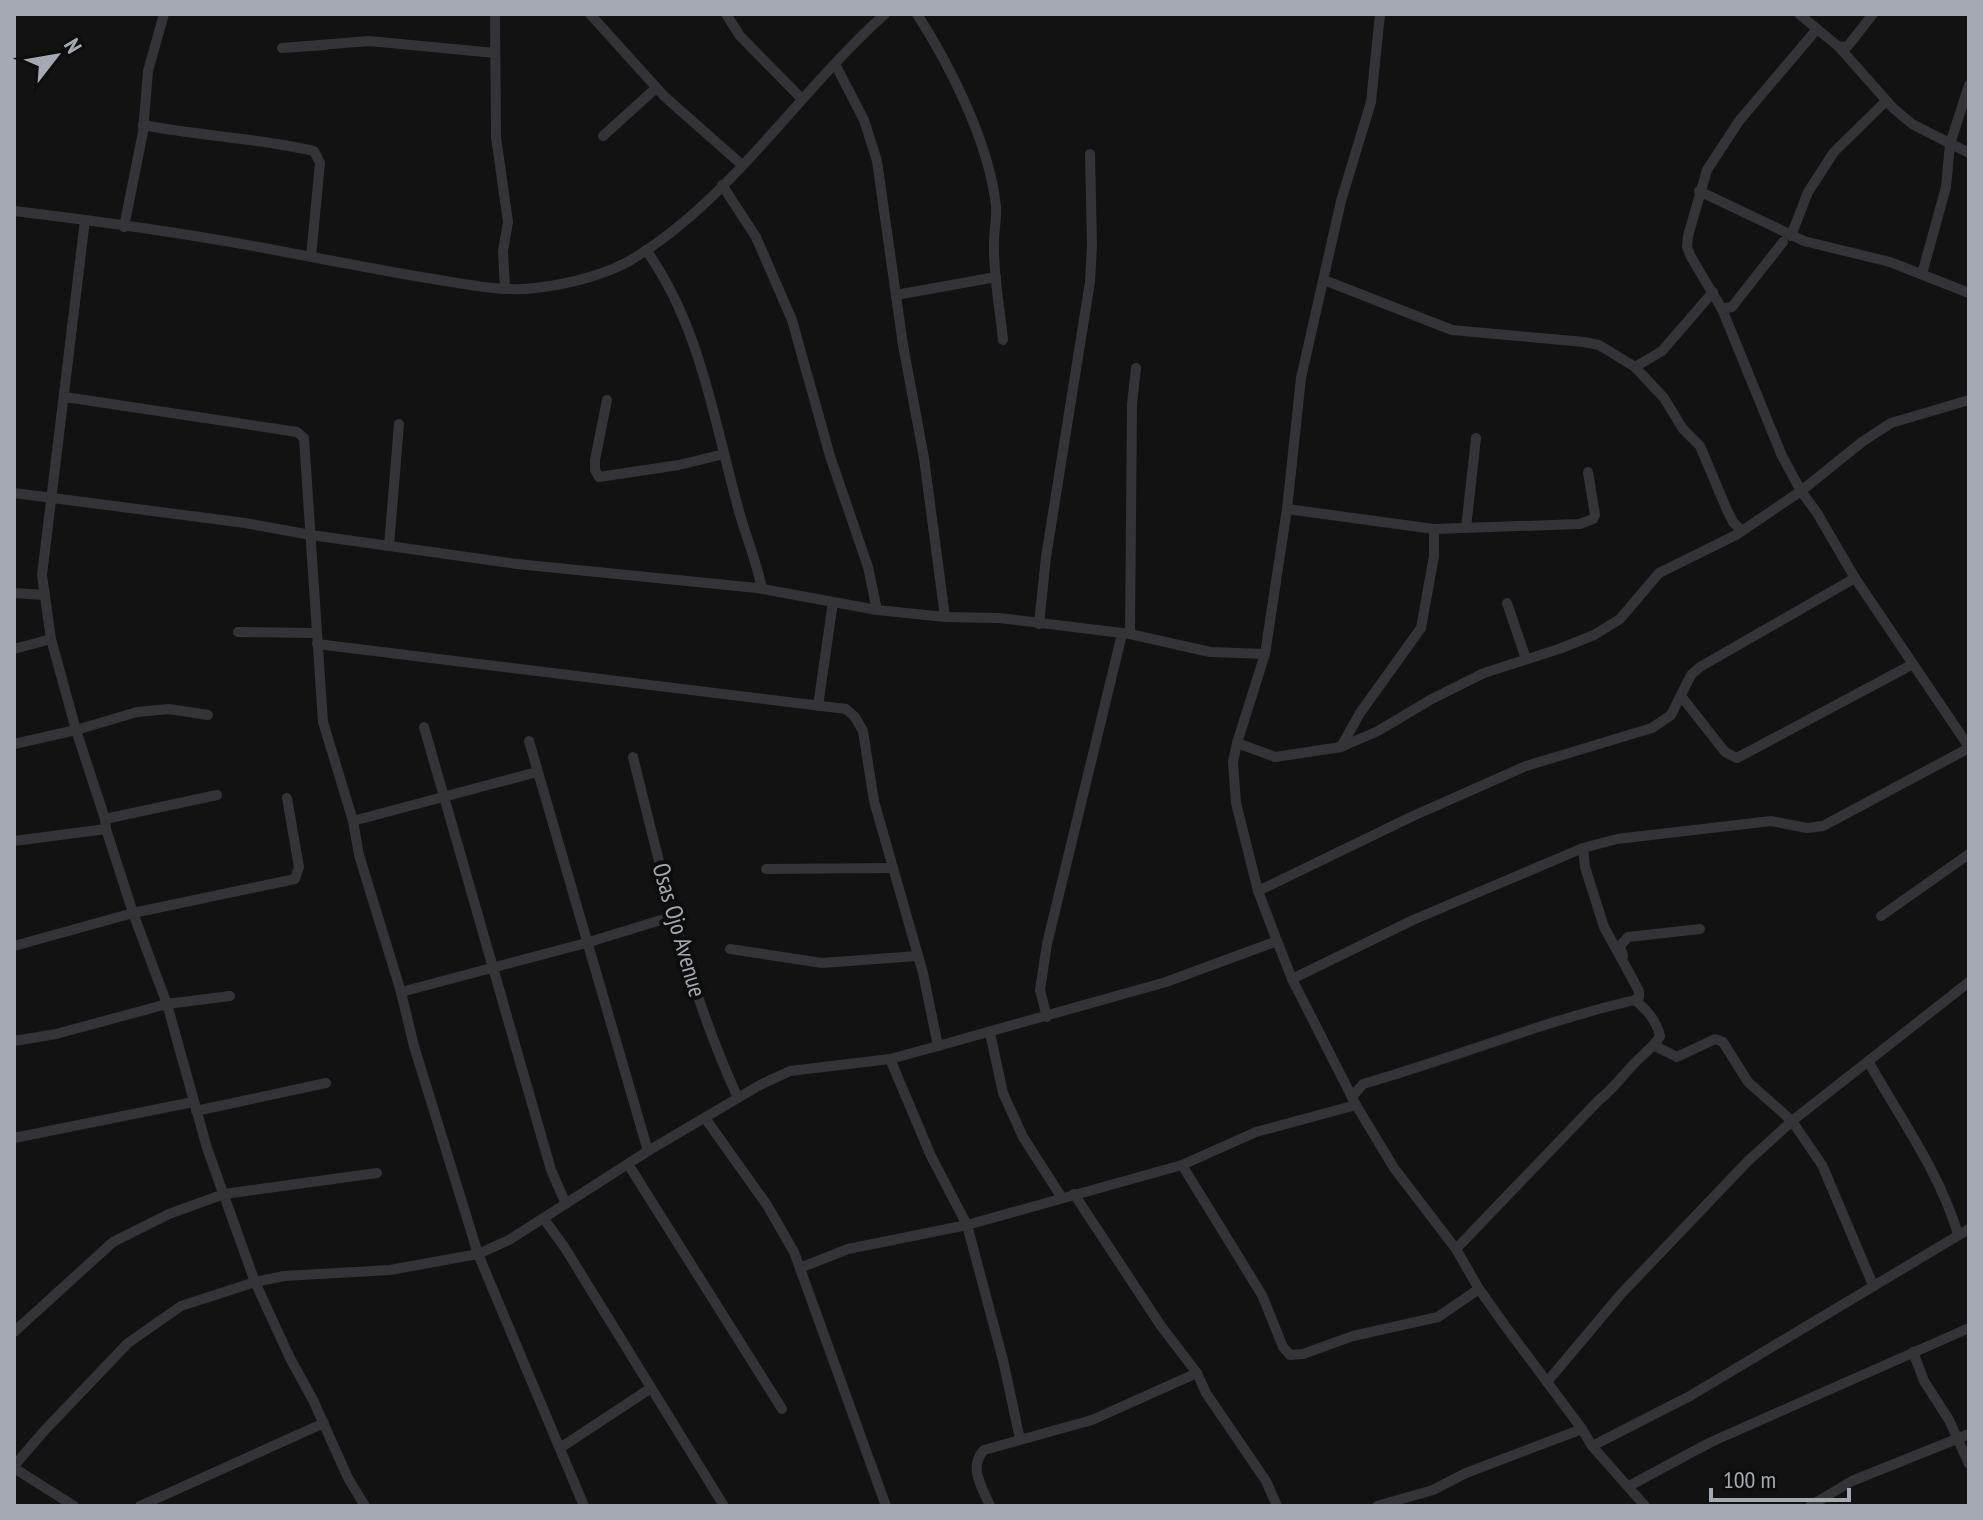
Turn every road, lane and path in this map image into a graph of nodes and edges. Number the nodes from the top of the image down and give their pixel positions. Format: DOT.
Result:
graph roads {
  1 [pos="164,14"];
  2 [pos="495,14"];
  3 [pos="590,14"];
  4 [pos="726,14"];
  5 [pos="885,14"];
  6 [pos="917,14"];
  7 [pos="1383,14"];
  8 [pos="1799,14"];
  9 [pos="1873,14"];
  10 [pos="1817,29"];
  11 [pos="326,45"];
  12 [pos="1839,47"];
  13 [pos="495,53"];
  14 [pos="835,64"];
  15 [pos="1969,85"];
  16 [pos="656,88"];
  17 [pos="802,99"];
  18 [pos="1886,101"];
  19 [pos="143,125"];
  20 [pos="603,136"];
  21 [pos="1950,144"];
  22 [pos="1969,153"];
  23 [pos="1090,154"];
  24 [pos="741,164"];
  25 [pos="722,185"];
  26 [pos="1699,191"];
  27 [pos="14,211"];
  28 [pos="85,220"];
  29 [pos="124,227"];
  30 [pos="1787,239"];
  31 [pos="646,250"];
  32 [pos="311,257"];
  33 [pos="1922,274"];
  34 [pos="996,277"];
  35 [pos="1324,280"];
  36 [pos="505,289"];
  37 [pos="1713,292"];
  38 [pos="1969,293"];
  39 [pos="896,295"];
  40 [pos="1722,309"];
  41 [pos="1003,340"];
  42 [pos="1635,367"];
  43 [pos="1136,368"];
  44 [pos="65,397"];
  45 [pos="607,400"];
  46 [pos="1969,400"];
  47 [pos="399,424"];
  48 [pos="1476,438"];
  49 [pos="724,454"];
  50 [pos="1588,472"];
  51 [pos="1801,491"];
  52 [pos="14,493"];
  53 [pos="51,497"];
  54 [pos="1287,509"];
  55 [pos="1466,528"];
  56 [pos="1434,529"];
  57 [pos="1742,531"];
  58 [pos="311,535"];
  59 [pos="389,546"];
  60 [pos="1855,578"];
  61 [pos="762,589"];
  62 [pos="14,593"];
  63 [pos="45,595"];
  64 [pos="833,602"];
  65 [pos="1507,603"];
  66 [pos="877,610"];
  67 [pos="945,617"];
  68 [pos="1039,624"];
  69 [pos="238,632"];
  70 [pos="1126,634"];
  71 [pos="51,639"];
  72 [pos="316,639"];
  73 [pos="14,649"];
  74 [pos="1265,654"];
  75 [pos="1526,659"];
  76 [pos="1913,664"];
  77 [pos="1681,696"];
  78 [pos="818,706"];
  79 [pos="208,715"];
  80 [pos="424,727"];
  81 [pos="76,730"];
  82 [pos="529,741"];
  83 [pos="1237,743"];
  84 [pos="14,744"];
  85 [pos="1341,747"];
  86 [pos="1969,747"];
  87 [pos="633,757"];
  88 [pos="537,772"];
  89 [pos="217,795"];
  90 [pos="287,798"];
  91 [pos="443,798"];
  92 [pos="353,821"];
  93 [pos="106,824"];
  94 [pos="14,841"];
  95 [pos="1583,848"];
  96 [pos="1969,854"];
  97 [pos="893,868"];
  98 [pos="766,869"];
  99 [pos="1258,891"];
  100 [pos="133,913"];
  101 [pos="674,916"];
  102 [pos="1881,916"];
  103 [pos="1700,929"];
  104 [pos="1277,941"];
  105 [pos="586,943"];
  106 [pos="14,946"];
  107 [pos="730,949"];
  108 [pos="917,956"];
  109 [pos="1625,962"];
  110 [pos="492,969"];
  111 [pos="1292,979"];
  112 [pos="1969,982"];
  113 [pos="401,992"];
  114 [pos="230,996"];
  115 [pos="1635,1000"];
  116 [pos="167,1004"];
  117 [pos="1047,1017"];
  118 [pos="990,1033"];
  119 [pos="14,1041"];
  120 [pos="938,1046"];
  121 [pos="1655,1046"];
  122 [pos="890,1059"];
  123 [pos="1868,1061"];
  124 [pos="326,1083"];
  125 [pos="738,1098"];
  126 [pos="1354,1101"];
  127 [pos="194,1106"];
  128 [pos="705,1118"];
  129 [pos="1792,1121"];
  130 [pos="14,1138"];
  131 [pos="648,1151"];
  132 [pos="628,1164"];
  133 [pos="1182,1165"];
  134 [pos="377,1173"];
  135 [pos="224,1194"];
  136 [pos="1068,1196"];
  137 [pos="566,1204"];
  138 [pos="544,1219"];
  139 [pos="967,1225"];
  140 [pos="1964,1232"];
  141 [pos="1456,1249"];
  142 [pos="478,1254"];
  143 [pos="800,1268"];
  144 [pos="255,1282"];
  145 [pos="1873,1285"];
  146 [pos="1479,1289"];
  147 [pos="1969,1328"];
  148 [pos="14,1332"];
  149 [pos="1913,1352"];
  150 [pos="1197,1373"];
  151 [pos="1547,1382"];
  152 [pos="651,1388"];
  153 [pos="782,1409"];
  154 [pos="324,1423"];
  155 [pos="1582,1429"];
  156 [pos="1969,1434"];
  157 [pos="1957,1437"];
  158 [pos="1020,1439"];
  159 [pos="1592,1446"];
  160 [pos="560,1448"];
  161 [pos="1969,1464"];
  162 [pos="14,1467"];
  163 [pos="1629,1486"];
  164 [pos="74,1506"];
  165 [pos="140,1506"];
  166 [pos="365,1506"];
  167 [pos="584,1506"];
  168 [pos="724,1506"];
  169 [pos="886,1506"];
  170 [pos="990,1506"];
  171 [pos="1277,1506"];
  172 [pos="1377,1506"];
  173 [pos="1645,1506"];
  174 [pos="1810,1506"];
  1 -- 19 [label="street"];
  2 -- 13 [label="street"];
  3 -- 16 [label="street"];
  4 -- 17 [label="street"];
  5 -- 14 [label="street"];
  6 -- 34 [label="street"];
  7 -- 35 [label="street"];
  8 -- 10 [label="street"];
  9 -- 12 [label="street"];
  10 -- 12 [label="street"];
  10 -- 26 [label="street"];
  11 -- 13 [label="street"];
  12 -- 18 [label="street"];
  13 -- 36 [label="street"];
  14 -- 17 [label="street"];
  14 -- 39 [label="street"];
  15 -- 21 [label="street"];
  16 -- 20 [label="street"];
  16 -- 24 [label="street"];
  17 -- 24 [label="street"];
  18 -- 21 [label="street"];
  18 -- 30 [label="street"];
  19 -- 29 [label="street"];
  19 -- 32 [label="street"];
  21 -- 22 [label="street"];
  21 -- 33 [label="street"];
  23 -- 68 [label="street"];
  24 -- 25 [label="street"];
  25 -- 31 [label="street"];
  25 -- 66 [label="street"];
  26 -- 30 [label="street"];
  26 -- 37 [label="street"];
  27 -- 28 [label="street"];
  28 -- 29 [label="street"];
  28 -- 44 [label="street"];
  29 -- 32 [label="street"];
  30 -- 33 [label="street"];
  30 -- 40 [label="street"];
  31 -- 36 [label="street"];
  31 -- 49 [label="street"];
  32 -- 36 [label="street"];
  33 -- 38 [label="street"];
  34 -- 39 [label="street"];
  34 -- 41 [label="street"];
  35 -- 42 [label="street"];
  35 -- 54 [label="street"];
  37 -- 40 [label="street"];
  37 -- 42 [label="street"];
  39 -- 67 [label="street"];
  40 -- 51 [label="street"];
  42 -- 57 [label="street"];
  43 -- 70 [label="street"];
  44 -- 53 [label="street"];
  44 -- 58 [label="street"];
  45 -- 49 [label="street"];
  46 -- 51 [label="street"];
  47 -- 59 [label="street"];
  48 -- 55 [label="street"];
  49 -- 61 [label="street"];
  50 -- 55 [label="street"];
  51 -- 57 [label="street"];
  51 -- 60 [label="street"];
  52 -- 53 [label="street"];
  53 -- 58 [label="street"];
  53 -- 63 [label="street"];
  54 -- 56 [label="street"];
  54 -- 74 [label="street"];
  55 -- 56 [label="street"];
  56 -- 85 [label="street"];
  57 -- 75 [label="street"];
  58 -- 59 [label="street"];
  58 -- 72 [label="street"];
  59 -- 61 [label="street"];
  60 -- 76 [label="street"];
  60 -- 77 [label="street"];
  61 -- 64 [label="street"];
  62 -- 63 [label="street"];
  63 -- 71 [label="street"];
  64 -- 66 [label="street"];
  64 -- 78 [label="street"];
  65 -- 75 [label="street"];
  66 -- 67 [label="street"];
  67 -- 68 [label="street"];
  68 -- 70 [label="street"];
  69 -- 72 [label="street"];
  70 -- 74 [label="street"];
  70 -- 117 [label="street"];
  71 -- 73 [label="street"];
  71 -- 81 [label="street"];
  72 -- 78 [label="street"];
  72 -- 92 [label="street"];
  74 -- 83 [label="street"];
  75 -- 85 [label="street"];
  76 -- 77 [label="street"];
  76 -- 86 [label="street"];
  77 -- 99 [label="street"];
  78 -- 97 [label="street"];
  79 -- 81 [label="street"];
  80 -- 91 [label="street"];
  81 -- 84 [label="street"];
  81 -- 93 [label="street"];
  82 -- 88 [label="street"];
  83 -- 85 [label="street"];
  83 -- 99 [label="street"];
  86 -- 95 [label="street"];
  87 -- 101 [label="street, Osas Ojo Avenue"];
  88 -- 91 [label="street"];
  88 -- 105 [label="street"];
  89 -- 93 [label="street"];
  90 -- 100 [label="street"];
  91 -- 92 [label="street"];
  91 -- 110 [label="street"];
  92 -- 113 [label="street"];
  93 -- 94 [label="street"];
  93 -- 100 [label="street"];
  95 -- 109 [label="street"];
  95 -- 111 [label="street"];
  96 -- 102 [label="street"];
  97 -- 98 [label="street"];
  97 -- 108 [label="street"];
  99 -- 104 [label="street"];
  100 -- 106 [label="street"];
  100 -- 116 [label="street"];
  101 -- 105 [label="street"];
  101 -- 125 [label="street, Osas Ojo Avenue"];
  103 -- 109 [label="street"];
  104 -- 111 [label="street"];
  104 -- 117 [label="street"];
  105 -- 110 [label="street"];
  105 -- 131 [label="street"];
  107 -- 108 [label="street"];
  108 -- 120 [label="street"];
  109 -- 115 [label="street"];
  110 -- 113 [label="street"];
  110 -- 137 [label="street"];
  111 -- 126 [label="street"];
  112 -- 123 [label="street"];
  113 -- 142 [label="street"];
  114 -- 116 [label="street"];
  115 -- 121 [label="street"];
  115 -- 126 [label="street"];
  116 -- 119 [label="street"];
  116 -- 127 [label="street"];
  117 -- 118 [label="street"];
  118 -- 120 [label="street"];
  118 -- 136 [label="street"];
  120 -- 122 [label="street"];
  121 -- 129 [label="street"];
  121 -- 141 [label="street"];
  122 -- 125 [label="street"];
  122 -- 139 [label="street"];
  123 -- 129 [label="street"];
  123 -- 140 [label="street"];
  124 -- 127 [label="street"];
  125 -- 128 [label="street"];
  126 -- 133 [label="street"];
  126 -- 141 [label="street"];
  127 -- 130 [label="street"];
  127 -- 135 [label="street"];
  128 -- 131 [label="street"];
  128 -- 143 [label="street"];
  129 -- 145 [label="street"];
  129 -- 151 [label="street"];
  131 -- 132 [label="street"];
  132 -- 137 [label="street"];
  132 -- 153 [label="street"];
  133 -- 136 [label="street"];
  133 -- 146 [label="street"];
  134 -- 135 [label="street"];
  135 -- 144 [label="street"];
  135 -- 148 [label="street"];
  136 -- 139 [label="street"];
  136 -- 150 [label="street"];
  137 -- 138 [label="street"];
  138 -- 142 [label="street"];
  138 -- 152 [label="street"];
  139 -- 143 [label="street"];
  139 -- 158 [label="street"];
  140 -- 145 [label="street"];
  141 -- 146 [label="street"];
  142 -- 144 [label="street"];
  142 -- 160 [label="street"];
  143 -- 169 [label="street"];
  144 -- 154 [label="street"];
  144 -- 162 [label="street"];
  145 -- 159 [label="street"];
  146 -- 151 [label="street"];
  147 -- 149 [label="street"];
  149 -- 157 [label="street"];
  149 -- 163 [label="street"];
  150 -- 158 [label="street"];
  150 -- 171 [label="street"];
  151 -- 155 [label="street"];
  152 -- 160 [label="street"];
  152 -- 168 [label="street"];
  154 -- 165 [label="street"];
  154 -- 166 [label="street"];
  155 -- 159 [label="street"];
  155 -- 172 [label="street"];
  156 -- 157 [label="street"];
  157 -- 161 [label="street"];
  157 -- 174 [label="street"];
  158 -- 170 [label="street"];
  159 -- 163 [label="street"];
  160 -- 167 [label="street"];
  162 -- 164 [label="street"];
  163 -- 173 [label="street"];
}
